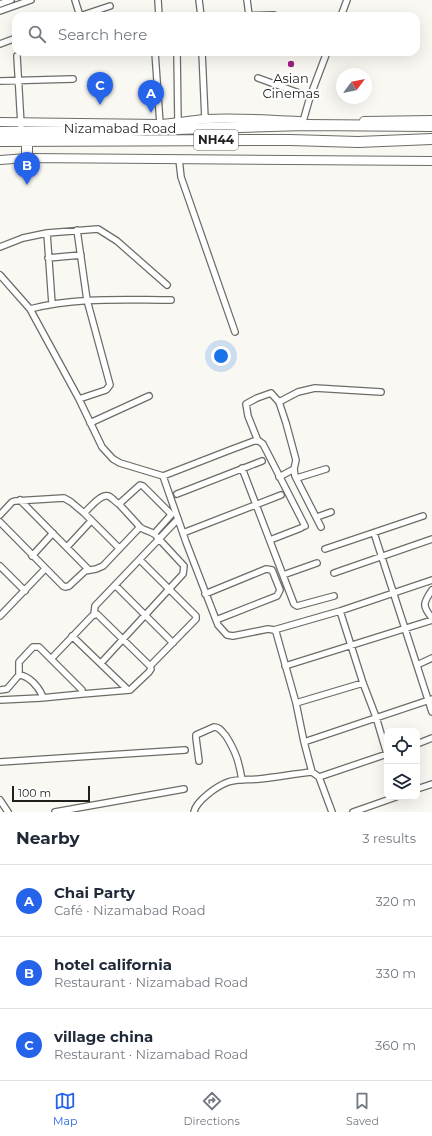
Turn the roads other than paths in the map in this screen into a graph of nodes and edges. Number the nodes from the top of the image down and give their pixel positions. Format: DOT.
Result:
graph roads {
  1 [pos="11,0"];
  2 [pos="31,0"];
  3 [pos="75,0"];
  4 [pos="158,0"];
  5 [pos="200,0"];
  6 [pos="247,0"];
  7 [pos="347,0"];
  8 [pos="24,1"];
  9 [pos="0,4"];
  10 [pos="110,6"];
  11 [pos="0,11"];
  12 [pos="79,12"];
  13 [pos="92,12"];
  14 [pos="159,12"];
  15 [pos="201,12"];
  16 [pos="249,12"];
  17 [pos="342,12"];
  18 [pos="12,40"];
  19 [pos="0,44"];
  20 [pos="17,56"];
  21 [pos="154,56"];
  22 [pos="176,56"];
  23 [pos="202,56"];
  24 [pos="325,56"];
  25 [pos="258,78"];
  26 [pos="73,79"];
  27 [pos="0,81"];
  28 [pos="19,81"];
  29 [pos="310,97"];
  30 [pos="205,119"];
  31 [pos="432,120"];
  32 [pos="0,122"];
  33 [pos="178,123"];
  34 [pos="303,123"];
  35 [pos="160,124"];
  36 [pos="432,126"];
  37 [pos="21,127"];
  38 [pos="0,132"];
  39 [pos="432,139"];
  40 [pos="0,141"];
  41 [pos="27,141"];
  42 [pos="27,158"];
  43 [pos="179,159"];
  44 [pos="0,160"];
  45 [pos="432,161"];
  46 [pos="77,230"];
  47 [pos="47,233"];
  48 [pos="0,247"];
  49 [pos="81,255"];
  50 [pos="48,258"];
  51 [pos="0,275"];
  52 [pos="167,284"];
  53 [pos="87,300"];
  54 [pos="171,300"];
  55 [pos="52,304"];
  56 [pos="30,310"];
  57 [pos="235,332"];
  58 [pos="381,392"];
  59 [pos="149,396"];
  60 [pos="79,399"];
  61 [pos="279,402"];
  62 [pos="90,423"];
  63 [pos="258,441"];
  64 [pos="262,461"];
  65 [pos="242,468"];
  66 [pos="294,469"];
  67 [pos="326,469"];
  68 [pos="163,476"];
  69 [pos="279,476"];
  70 [pos="297,478"];
  71 [pos="177,494"];
  72 [pos="281,495"];
  73 [pos="20,500"];
  74 [pos="118,504"];
  75 [pos="256,504"];
  76 [pos="331,512"];
  77 [pos="84,514"];
  78 [pos="0,515"];
  79 [pos="423,516"];
  80 [pos="317,517"];
  81 [pos="178,519"];
  82 [pos="91,521"];
  83 [pos="0,522"];
  84 [pos="140,527"];
  85 [pos="321,527"];
  86 [pos="182,532"];
  87 [pos="53,533"];
  88 [pos="374,533"];
  89 [pos="154,534"];
  90 [pos="159,539"];
  91 [pos="432,539"];
  92 [pos="270,540"];
  93 [pos="67,547"];
  94 [pos="119,548"];
  95 [pos="325,549"];
  96 [pos="32,556"];
  97 [pos="381,557"];
  98 [pos="140,560"];
  99 [pos="317,563"];
  100 [pos="0,566"];
  101 [pos="45,569"];
  102 [pos="89,570"];
  103 [pos="334,573"];
  104 [pos="283,575"];
  105 [pos="432,580"];
  106 [pos="115,585"];
  107 [pos="169,589"];
  108 [pos="432,590"];
  109 [pos="24,591"];
  110 [pos="393,592"];
  111 [pos="205,594"];
  112 [pos="334,596"];
  113 [pos="340,611"];
  114 [pos="1,613"];
  115 [pos="94,614"];
  116 [pos="146,614"];
  117 [pos="432,619"];
  118 [pos="216,620"];
  119 [pos="404,629"];
  120 [pos="274,630"];
  121 [pos="72,636"];
  122 [pos="122,639"];
  123 [pos="173,643"];
  124 [pos="352,645"];
  125 [pos="432,658"];
  126 [pos="51,659"];
  127 [pos="100,663"];
  128 [pos="417,665"];
  129 [pos="150,666"];
  130 [pos="285,666"];
  131 [pos="19,675"];
  132 [pos="363,683"];
  133 [pos="0,690"];
  134 [pos="128,690"];
  135 [pos="82,694"];
  136 [pos="41,698"];
  137 [pos="430,699"];
  138 [pos="0,700"];
  139 [pos="296,704"];
  140 [pos="432,712"];
  141 [pos="376,717"];
  142 [pos="432,738"];
  143 [pos="304,742"];
  144 [pos="420,743"];
  145 [pos="384,744"];
  146 [pos="185,750"];
  147 [pos="384,755"];
  148 [pos="199,760"];
  149 [pos="0,762"];
  150 [pos="312,772"];
  151 [pos="319,778"];
  152 [pos="242,780"];
  153 [pos="432,784"];
  154 [pos="420,788"];
  155 [pos="184,789"];
  156 [pos="0,800"];
  157 [pos="387,800"];
  158 [pos="8,812"];
  159 [pos="55,812"];
  160 [pos="194,812"];
  161 [pos="332,812"];
  162 [pos="353,812"];
  1 -- 9 [label="street"];
  2 -- 8 [label="street"];
  3 -- 12 [label="street"];
  4 -- 14 [label="street"];
  5 -- 15 [label="street"];
  6 -- 16 [label="street"];
  7 -- 17 [label="street"];
  8 -- 11 [label="street"];
  10 -- 13 [label="street"];
  18 -- 19 [label="street"];
  20 -- 28 [label="street"];
  21 -- 35 [label="street"];
  22 -- 33 [label="street"];
  23 -- 30 [label="street"];
  24 -- 29 [label="street"];
  25 -- 29 [label="street"];
  26 -- 28 [label="street"];
  27 -- 28 [label="street"];
  28 -- 37 [label="street"];
  29 -- 34 [label="street"];
  30 -- 33 [label="main road, Nizamabad Road"];
  30 -- 34 [label="main road, Nizamabad Road"];
  31 -- 34 [label="main road, Nizamabad Road"];
  32 -- 37 [label="main road, Nizamabad Road"];
  33 -- 35 [label="main road, Nizamabad Road"];
  34 -- 36 [label="highway, Nizamabad Road / NH44"];
  34 -- 37 [label="highway, Nizamabad Road / NH44"];
  35 -- 37 [label="main road, Nizamabad Road"];
  37 -- 38 [label="highway, Nizamabad Road / NH44"];
  39 -- 41 [label="highway, Nizamabad Road / NH44"];
  40 -- 41 [label="highway, Nizamabad Road / NH44"];
  41 -- 42 [label="highway"];
  42 -- 43 [label="main road"];
  42 -- 44 [label="main road"];
  43 -- 45 [label="main road"];
  43 -- 57 [label="street"];
  46 -- 47 [label="street"];
  46 -- 49 [label="street"];
  46 -- 52 [label="street"];
  47 -- 48 [label="street"];
  47 -- 50 [label="street"];
  49 -- 50 [label="street"];
  49 -- 53 [label="street"];
  50 -- 55 [label="street"];
  51 -- 56 [label="street"];
  53 -- 54 [label="street"];
  53 -- 55 [label="street"];
  53 -- 60 [label="street"];
  55 -- 56 [label="street"];
  56 -- 60 [label="street"];
  58 -- 61 [label="street"];
  59 -- 62 [label="street"];
  60 -- 62 [label="street"];
  61 -- 63 [label="street"];
  61 -- 66 [label="street"];
  62 -- 68 [label="street"];
  63 -- 68 [label="street"];
  63 -- 69 [label="street"];
  64 -- 65 [label="street"];
  65 -- 71 [label="street"];
  65 -- 75 [label="street"];
  66 -- 69 [label="street"];
  66 -- 70 [label="street"];
  67 -- 70 [label="street"];
  68 -- 81 [label="street"];
  69 -- 92 [label="street"];
  70 -- 80 [label="street"];
  72 -- 75 [label="street"];
  73 -- 77 [label="street"];
  73 -- 78 [label="street"];
  73 -- 87 [label="street"];
  74 -- 77 [label="street"];
  74 -- 84 [label="street"];
  74 -- 89 [label="street"];
  75 -- 86 [label="street"];
  75 -- 92 [label="street"];
  76 -- 80 [label="street"];
  77 -- 82 [label="street"];
  79 -- 88 [label="street"];
  80 -- 85 [label="street"];
  81 -- 86 [label="street"];
  81 -- 90 [label="street"];
  82 -- 93 [label="street"];
  82 -- 94 [label="street"];
  83 -- 96 [label="street"];
  84 -- 89 [label="street"];
  84 -- 94 [label="street"];
  86 -- 111 [label="street"];
  87 -- 93 [label="street"];
  87 -- 96 [label="street"];
  88 -- 95 [label="street"];
  88 -- 97 [label="street"];
  89 -- 90 [label="street"];
  90 -- 98 [label="street"];
  90 -- 107 [label="street"];
  91 -- 97 [label="street"];
  92 -- 104 [label="street"];
  93 -- 102 [label="street"];
  94 -- 102 [label="street"];
  96 -- 101 [label="street"];
  97 -- 103 [label="street"];
  97 -- 110 [label="street"];
  98 -- 106 [label="street"];
  98 -- 107 [label="street"];
  99 -- 104 [label="street"];
  100 -- 109 [label="street"];
  101 -- 102 [label="street"];
  101 -- 109 [label="street"];
  104 -- 112 [label="street"];
  105 -- 110 [label="street"];
  106 -- 115 [label="street"];
  106 -- 116 [label="street"];
  107 -- 116 [label="street"];
  107 -- 123 [label="street"];
  108 -- 117 [label="street"];
  109 -- 114 [label="street"];
  110 -- 113 [label="street"];
  110 -- 119 [label="street"];
  111 -- 118 [label="street"];
  111 -- 118 [label="street"];
  113 -- 120 [label="street"];
  113 -- 124 [label="street"];
  115 -- 121 [label="street"];
  115 -- 122 [label="street"];
  116 -- 122 [label="street"];
  116 -- 123 [label="street"];
  117 -- 119 [label="street"];
  118 -- 120 [label="street"];
  119 -- 124 [label="street"];
  119 -- 128 [label="street"];
  120 -- 130 [label="street"];
  121 -- 126 [label="street"];
  121 -- 127 [label="street"];
  122 -- 127 [label="street"];
  122 -- 129 [label="street"];
  123 -- 129 [label="street"];
  124 -- 130 [label="street"];
  124 -- 132 [label="street"];
  125 -- 128 [label="street"];
  126 -- 131 [label="street"];
  126 -- 135 [label="street"];
  127 -- 134 [label="street"];
  128 -- 137 [label="street"];
  129 -- 134 [label="street"];
  130 -- 139 [label="street"];
  131 -- 133 [label="street"];
  131 -- 136 [label="street"];
  132 -- 139 [label="street"];
  132 -- 141 [label="street"];
  134 -- 135 [label="street"];
  135 -- 136 [label="street"];
  136 -- 138 [label="street"];
  137 -- 140 [label="street"];
  137 -- 141 [label="street"];
  139 -- 143 [label="street"];
  141 -- 143 [label="street"];
  141 -- 145 [label="street"];
  142 -- 144 [label="street"];
  143 -- 150 [label="street"];
  146 -- 149 [label="street"];
  147 -- 151 [label="street"];
  148 -- 152 [label="street"];
  150 -- 151 [label="street"];
  150 -- 152 [label="street"];
  151 -- 161 [label="street"];
  152 -- 160 [label="street"];
  153 -- 154 [label="street"];
  155 -- 159 [label="street"];
  156 -- 158 [label="street"];
  157 -- 162 [label="street"];
}
